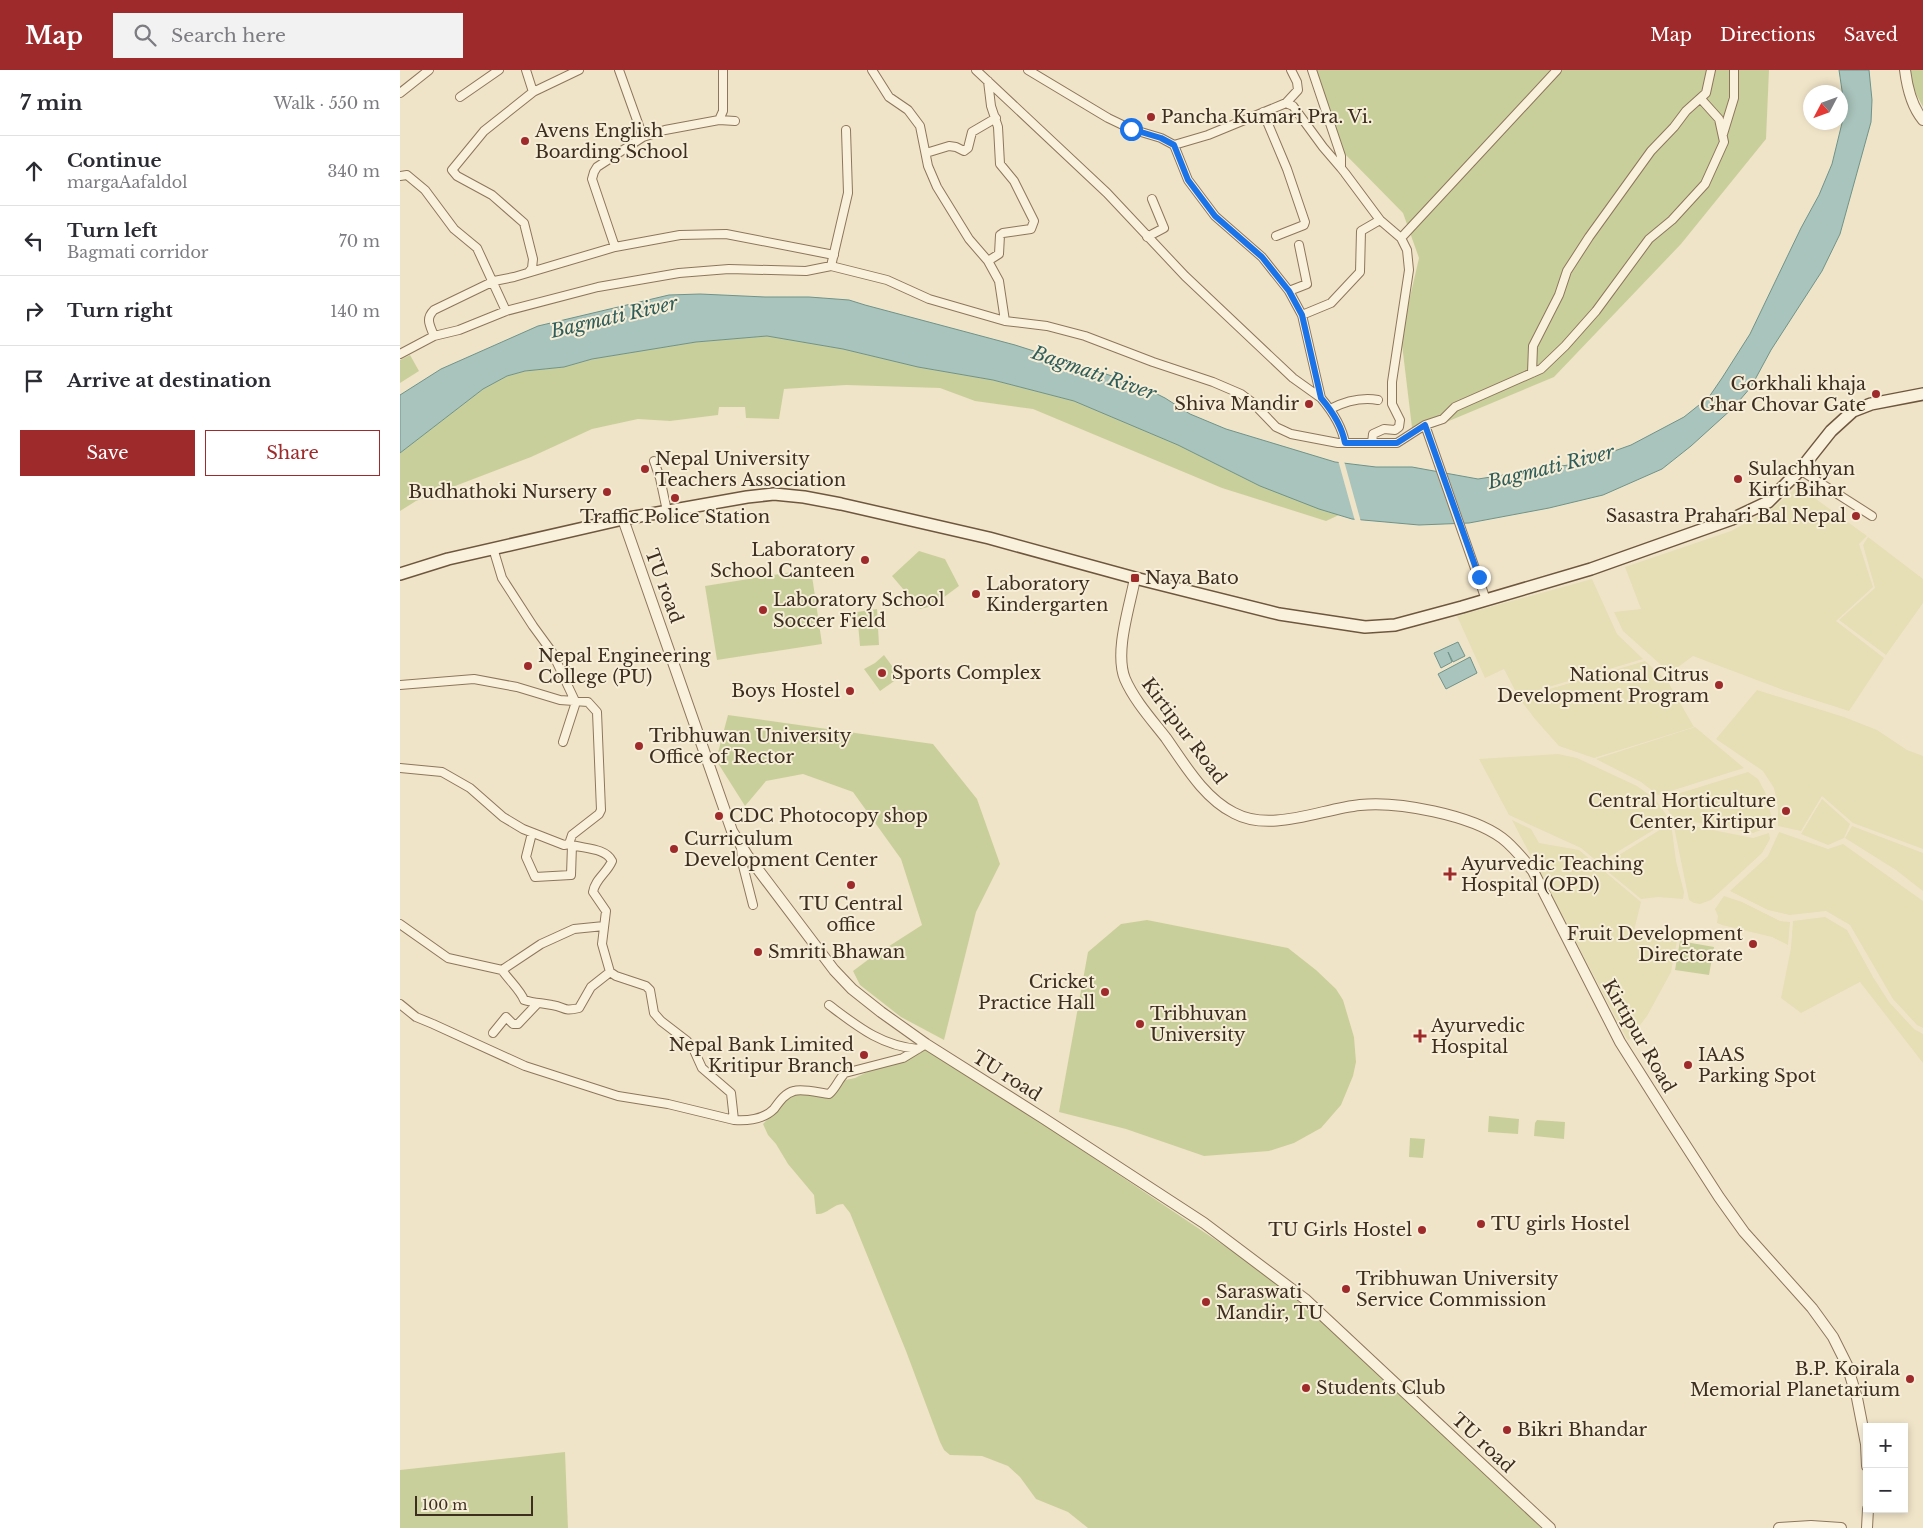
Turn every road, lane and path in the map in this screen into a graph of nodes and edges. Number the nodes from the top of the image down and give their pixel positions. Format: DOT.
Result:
graph roads {
  1 [pos="429,70"];
  2 [pos="499,70"];
  3 [pos="526,70"];
  4 [pos="579,70"];
  5 [pos="619,70"];
  6 [pos="723,70"];
  7 [pos="872,70"];
  8 [pos="1028,70"];
  9 [pos="1291,70"];
  10 [pos="1312,70"];
  11 [pos="1557,70"];
  12 [pos="1711,70"];
  13 [pos="1734,70"];
  14 [pos="1740,70"];
  15 [pos="1905,70"];
  16 [pos="980,71"];
  17 [pos="988,82"];
  18 [pos="533,92"];
  19 [pos="400,93"];
  20 [pos="460,98"];
  21 [pos="1734,98"];
  22 [pos="1701,99"];
  23 [pos="1286,103"];
  24 [pos="1263,112"];
  25 [pos="996,118"];
  26 [pos="719,120"];
  27 [pos="1923,120"];
  28 [pos="735,121"];
  29 [pos="846,130"];
  30 [pos="1722,136"];
  31 [pos="643,137"];
  32 [pos="1174,145"];
  33 [pos="926,152"];
  34 [pos="1341,168"];
  35 [pos="400,176"];
  36 [pos="1152,199"];
  37 [pos="1380,220"];
  38 [pos="1276,236"];
  39 [pos="1147,237"];
  40 [pos="1401,238"];
  41 [pos="1299,245"];
  42 [pos="615,247"];
  43 [pos="834,255"];
  44 [pos="988,261"];
  45 [pos="831,266"];
  46 [pos="529,272"];
  47 [pos="494,282"];
  48 [pos="1289,291"];
  49 [pos="506,311"];
  50 [pos="1302,315"];
  51 [pos="1005,321"];
  52 [pos="434,336"];
  53 [pos="400,354"];
  54 [pos="1532,373"];
  55 [pos="1923,394"];
  56 [pos="1321,398"];
  57 [pos="1378,400"];
  58 [pos="1330,409"];
  59 [pos="1425,425"];
  60 [pos="1341,443"];
  61 [pos="1372,443"];
  62 [pos="654,461"];
  63 [pos="1800,470"];
  64 [pos="667,511"];
  65 [pos="1872,516"];
  66 [pos="623,519"];
  67 [pos="493,548"];
  68 [pos="400,574"];
  69 [pos="1136,578"];
  70 [pos="1486,600"];
  71 [pos="400,685"];
  72 [pos="575,701"];
  73 [pos="563,742"];
  74 [pos="400,768"];
  75 [pos="532,833"];
  76 [pos="740,844"];
  77 [pos="570,845"];
  78 [pos="753,905"];
  79 [pos="400,924"];
  80 [pos="604,926"];
  81 [pos="502,970"];
  82 [pos="610,972"];
  83 [pos="400,1004"];
  84 [pos="536,1004"];
  85 [pos="829,1005"];
  86 [pos="493,1033"];
  87 [pos="922,1047"];
  88 [pos="734,1120"];
  89 [pos="1863,1426"];
  90 [pos="1868,1513"];
  91 [pos="1550,1528"];
  92 [pos="1779,1528"];
  93 [pos="1841,1528"];
  94 [pos="1867,1528"];
  1 -- 19 [label="street"];
  2 -- 20 [label="street"];
  3 -- 18 [label="street"];
  4 -- 18 [label="street"];
  5 -- 31 [label="street"];
  6 -- 26 [label="street"];
  7 -- 33 [label="street"];
  8 -- 32 [label="street"];
  9 -- 23 [label="street"];
  10 -- 34 [label="street"];
  11 -- 40 [label="street"];
  12 -- 22 [label="street"];
  13 -- 21 [label="street"];
  14 -- 21 [label="street"];
  15 -- 27 [label="street"];
  16 -- 17 [label="street"];
  17 -- 25 [label="street"];
  17 -- 39 [label="street"];
  18 -- 46 [label="street"];
  21 -- 30 [label="street"];
  22 -- 30 [label="street"];
  22 -- 54 [label="street"];
  23 -- 24 [label="street"];
  23 -- 34 [label="street"];
  24 -- 32 [label="street"];
  24 -- 38 [label="street"];
  25 -- 33 [label="street"];
  25 -- 44 [label="street"];
  26 -- 28 [label="street"];
  26 -- 31 [label="street"];
  29 -- 43 [label="street"];
  30 -- 54 [label="street"];
  31 -- 42 [label="street"];
  32 -- 48 [label="street"];
  33 -- 44 [label="street"];
  34 -- 37 [label="street"];
  35 -- 47 [label="street"];
  36 -- 39 [label="street"];
  37 -- 40 [label="street"];
  37 -- 50 [label="street"];
  39 -- 56 [label="street"];
  40 -- 61 [label="street"];
  41 -- 48 [label="street"];
  42 -- 43 [label="street"];
  42 -- 46 [label="street"];
  43 -- 45 [label="street"];
  44 -- 51 [label="street"];
  45 -- 49 [label="street"];
  45 -- 51 [label="street"];
  46 -- 47 [label="street"];
  47 -- 49 [label="street"];
  47 -- 52 [label="street"];
  48 -- 50 [label="street"];
  49 -- 52 [label="street"];
  50 -- 56 [label="street"];
  51 -- 60 [label="street"];
  52 -- 53 [label="street"];
  54 -- 59 [label="street"];
  55 -- 63 [label="main road"];
  56 -- 58 [label="street"];
  57 -- 58 [label="street"];
  58 -- 60 [label="street"];
  59 -- 61 [label="street"];
  59 -- 70 [label="street"];
  60 -- 61 [label="street"];
  62 -- 64 [label="street"];
  63 -- 65 [label="street"];
  63 -- 70 [label="main road"];
  64 -- 66 [label="main road"];
  64 -- 69 [label="main road"];
  66 -- 67 [label="main road"];
  66 -- 76 [label="street, TU road"];
  67 -- 68 [label="main road"];
  67 -- 72 [label="street"];
  69 -- 70 [label="main road"];
  69 -- 89 [label="street, Kirtipur Road"];
  71 -- 72 [label="street"];
  72 -- 73 [label="street"];
  72 -- 77 [label="street"];
  74 -- 75 [label="street"];
  75 -- 77 [label="street"];
  75 -- 77 [label="street"];
  76 -- 78 [label="street"];
  76 -- 87 [label="street, TU road"];
  77 -- 80 [label="street"];
  79 -- 81 [label="street"];
  80 -- 81 [label="street"];
  80 -- 82 [label="street"];
  81 -- 84 [label="street"];
  82 -- 84 [label="street"];
  82 -- 88 [label="street"];
  83 -- 88 [label="street"];
  84 -- 86 [label="street"];
  85 -- 87 [label="street"];
  87 -- 88 [label="street"];
  87 -- 91 [label="street, TU road"];
  90 -- 94 [label="street"];
  92 -- 93 [label="street"];
}
